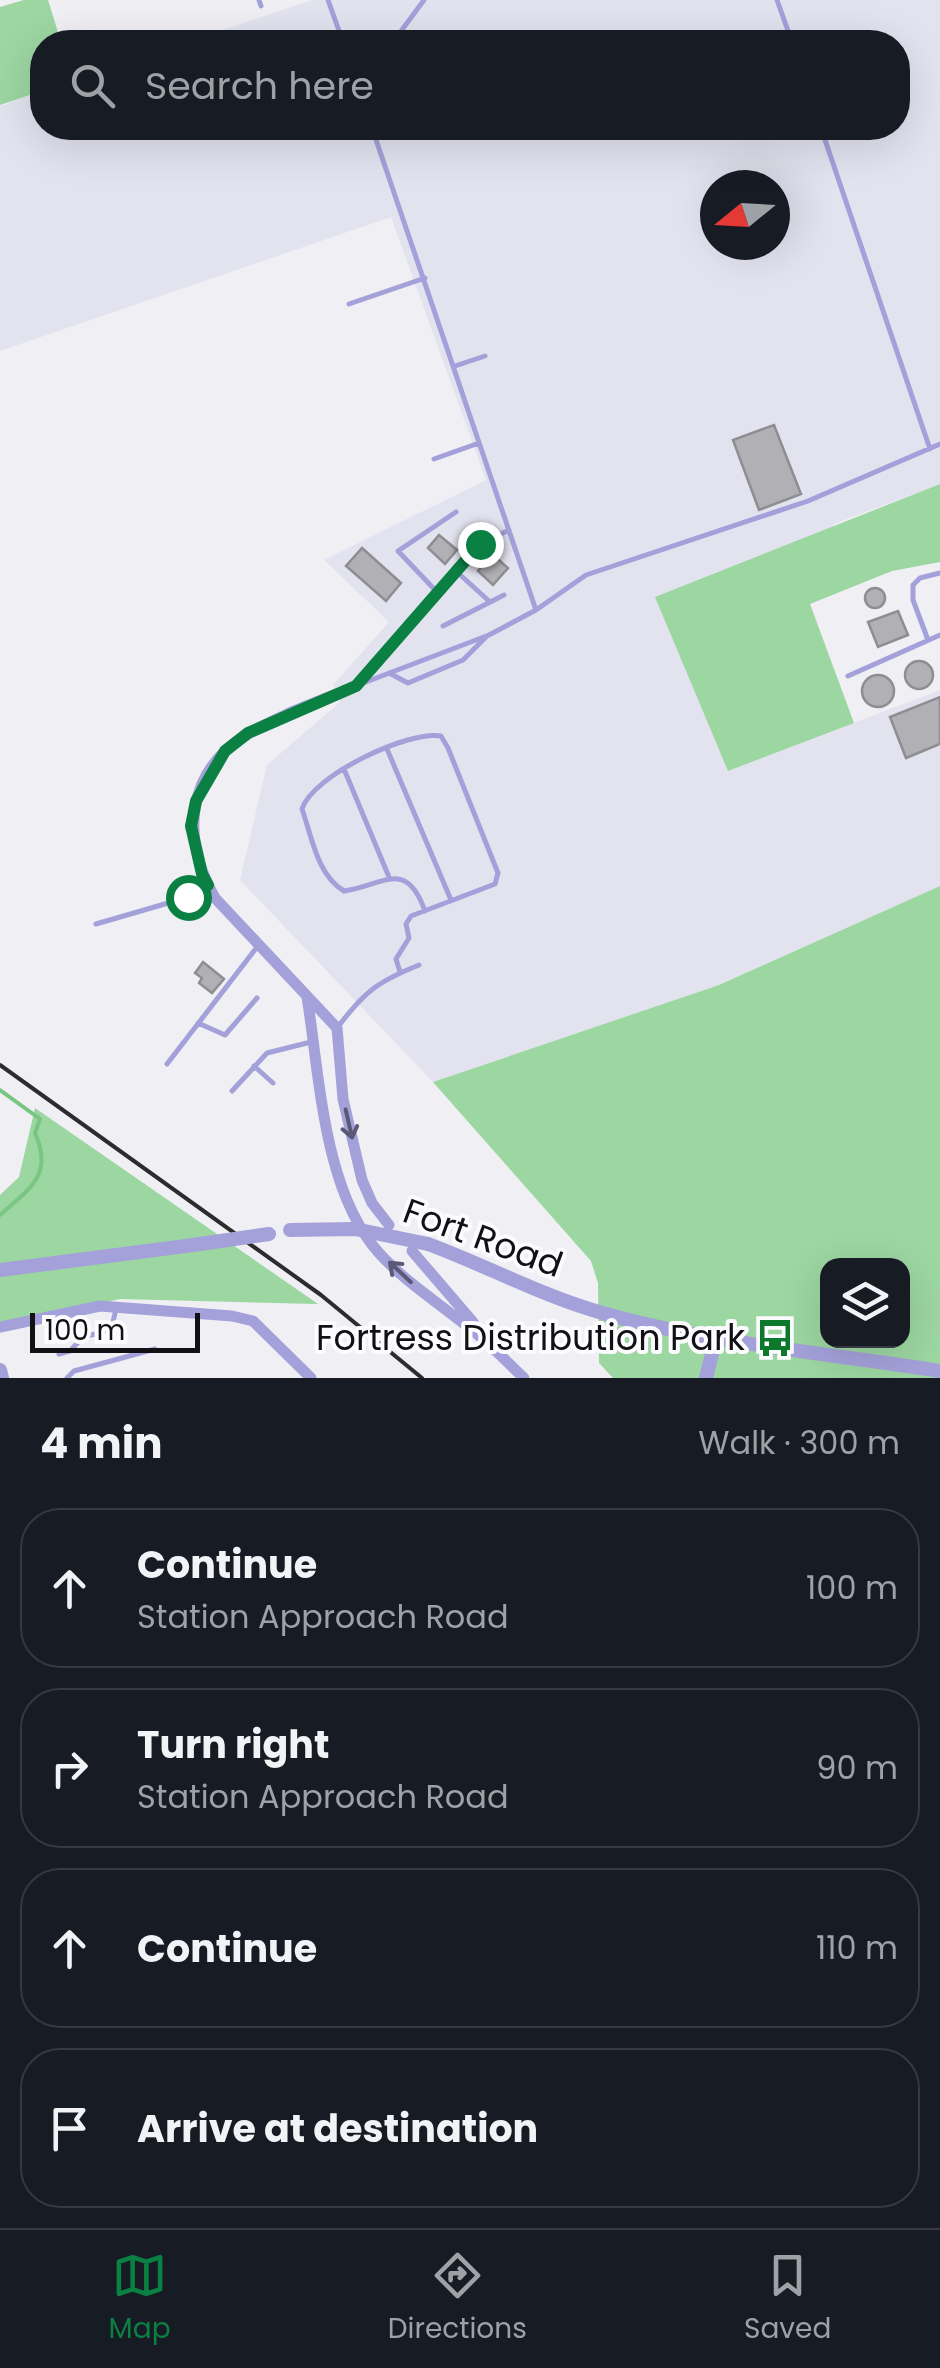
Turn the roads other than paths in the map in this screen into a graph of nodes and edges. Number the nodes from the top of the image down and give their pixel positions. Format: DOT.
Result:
graph roads {
  1 [pos="328,0"];
  2 [pos="424,0"];
  3 [pos="777,0"];
  4 [pos="339,30"];
  5 [pos="402,30"];
  6 [pos="788,30"];
  7 [pos="376,140"];
  8 [pos="825,140"];
  9 [pos="425,278"];
  10 [pos="348,304"];
  11 [pos="485,356"];
  12 [pos="454,366"];
  13 [pos="480,443"];
  14 [pos="940,444"];
  15 [pos="930,449"];
  16 [pos="434,458"];
  17 [pos="456,512"];
  18 [pos="509,530"];
  19 [pos="456,571"];
  20 [pos="940,574"];
  21 [pos="437,592"];
  22 [pos="504,595"];
  23 [pos="490,602"];
  24 [pos="536,610"];
  25 [pos="442,626"];
  26 [pos="488,635"];
  27 [pos="940,635"];
  28 [pos="928,640"];
  29 [pos="388,673"];
  30 [pos="848,676"];
  31 [pos="356,686"];
  32 [pos="387,749"];
  33 [pos="344,769"];
  34 [pos="389,876"];
  35 [pos="208,885"];
  36 [pos="452,900"];
  37 [pos="426,911"];
  38 [pos="96,924"];
  39 [pos="259,945"];
  40 [pos="419,965"];
  41 [pos="400,972"];
  42 [pos="306,995"];
  43 [pos="257,998"];
  44 [pos="198,1022"];
  45 [pos="337,1028"];
  46 [pos="314,1041"];
  47 [pos="167,1064"];
  48 [pos="254,1066"];
  49 [pos="273,1082"];
  50 [pos="232,1092"];
  51 [pos="389,1225"];
  52 [pos="412,1252"];
  53 [pos="0,1270"];
  54 [pos="116,1306"];
  55 [pos="0,1328"];
  56 [pos="476,1333"];
  57 [pos="716,1338"];
  58 [pos="155,1349"];
  59 [pos="59,1354"];
  60 [pos="0,1370"];
  61 [pos="940,1371"];
  62 [pos="2,1378"];
  63 [pos="66,1378"];
  64 [pos="311,1378"];
  65 [pos="524,1378"];
  66 [pos="706,1378"];
  1 -- 4 [label="lane"];
  2 -- 5 [label="lane"];
  3 -- 6 [label="lane"];
  7 -- 9 [label="lane"];
  8 -- 15 [label="lane"];
  9 -- 10 [label="lane"];
  9 -- 12 [label="lane"];
  11 -- 12 [label="lane"];
  12 -- 13 [label="lane"];
  13 -- 16 [label="lane"];
  13 -- 18 [label="lane"];
  14 -- 15 [label="lane"];
  15 -- 24 [label="lane"];
  17 -- 21 [label="lane"];
  18 -- 19 [label="lane"];
  18 -- 24 [label="lane"];
  19 -- 21 [label="lane"];
  19 -- 23 [label="lane"];
  20 -- 28 [label="lane"];
  21 -- 31 [label="lane"];
  22 -- 23 [label="lane"];
  23 -- 25 [label="lane"];
  24 -- 26 [label="lane"];
  26 -- 29 [label="lane"];
  26 -- 29 [label="lane"];
  27 -- 28 [label="lane"];
  28 -- 30 [label="lane"];
  29 -- 31 [label="lane"];
  31 -- 35 [label="street"];
  32 -- 33 [label="lane"];
  32 -- 36 [label="lane"];
  32 -- 36 [label="lane"];
  33 -- 34 [label="lane"];
  33 -- 34 [label="lane"];
  34 -- 37 [label="lane"];
  35 -- 38 [label="lane"];
  35 -- 39 [label="street"];
  36 -- 37 [label="lane"];
  37 -- 41 [label="lane"];
  39 -- 42 [label="street"];
  39 -- 44 [label="lane"];
  40 -- 41 [label="lane"];
  41 -- 45 [label="lane"];
  42 -- 45 [label="street"];
  42 -- 46 [label="street"];
  43 -- 44 [label="lane"];
  44 -- 47 [label="lane"];
  45 -- 51 [label="street, one-way"];
  46 -- 48 [label="lane"];
  56 -- 46 [label="street, one-way"];
  48 -- 49 [label="lane"];
  48 -- 50 [label="lane"];
  52 -- 56 [label="street"];
  53 -- 57 [label="street, Fort Road, bridge"];
  54 -- 55 [label="street"];
  54 -- 59 [label="lane"];
  54 -- 64 [label="street"];
  56 -- 65 [label="street"];
  57 -- 61 [label="street, Fort Road"];
  57 -- 66 [label="street"];
  58 -- 63 [label="lane"];
  60 -- 62 [label="street"];
}
